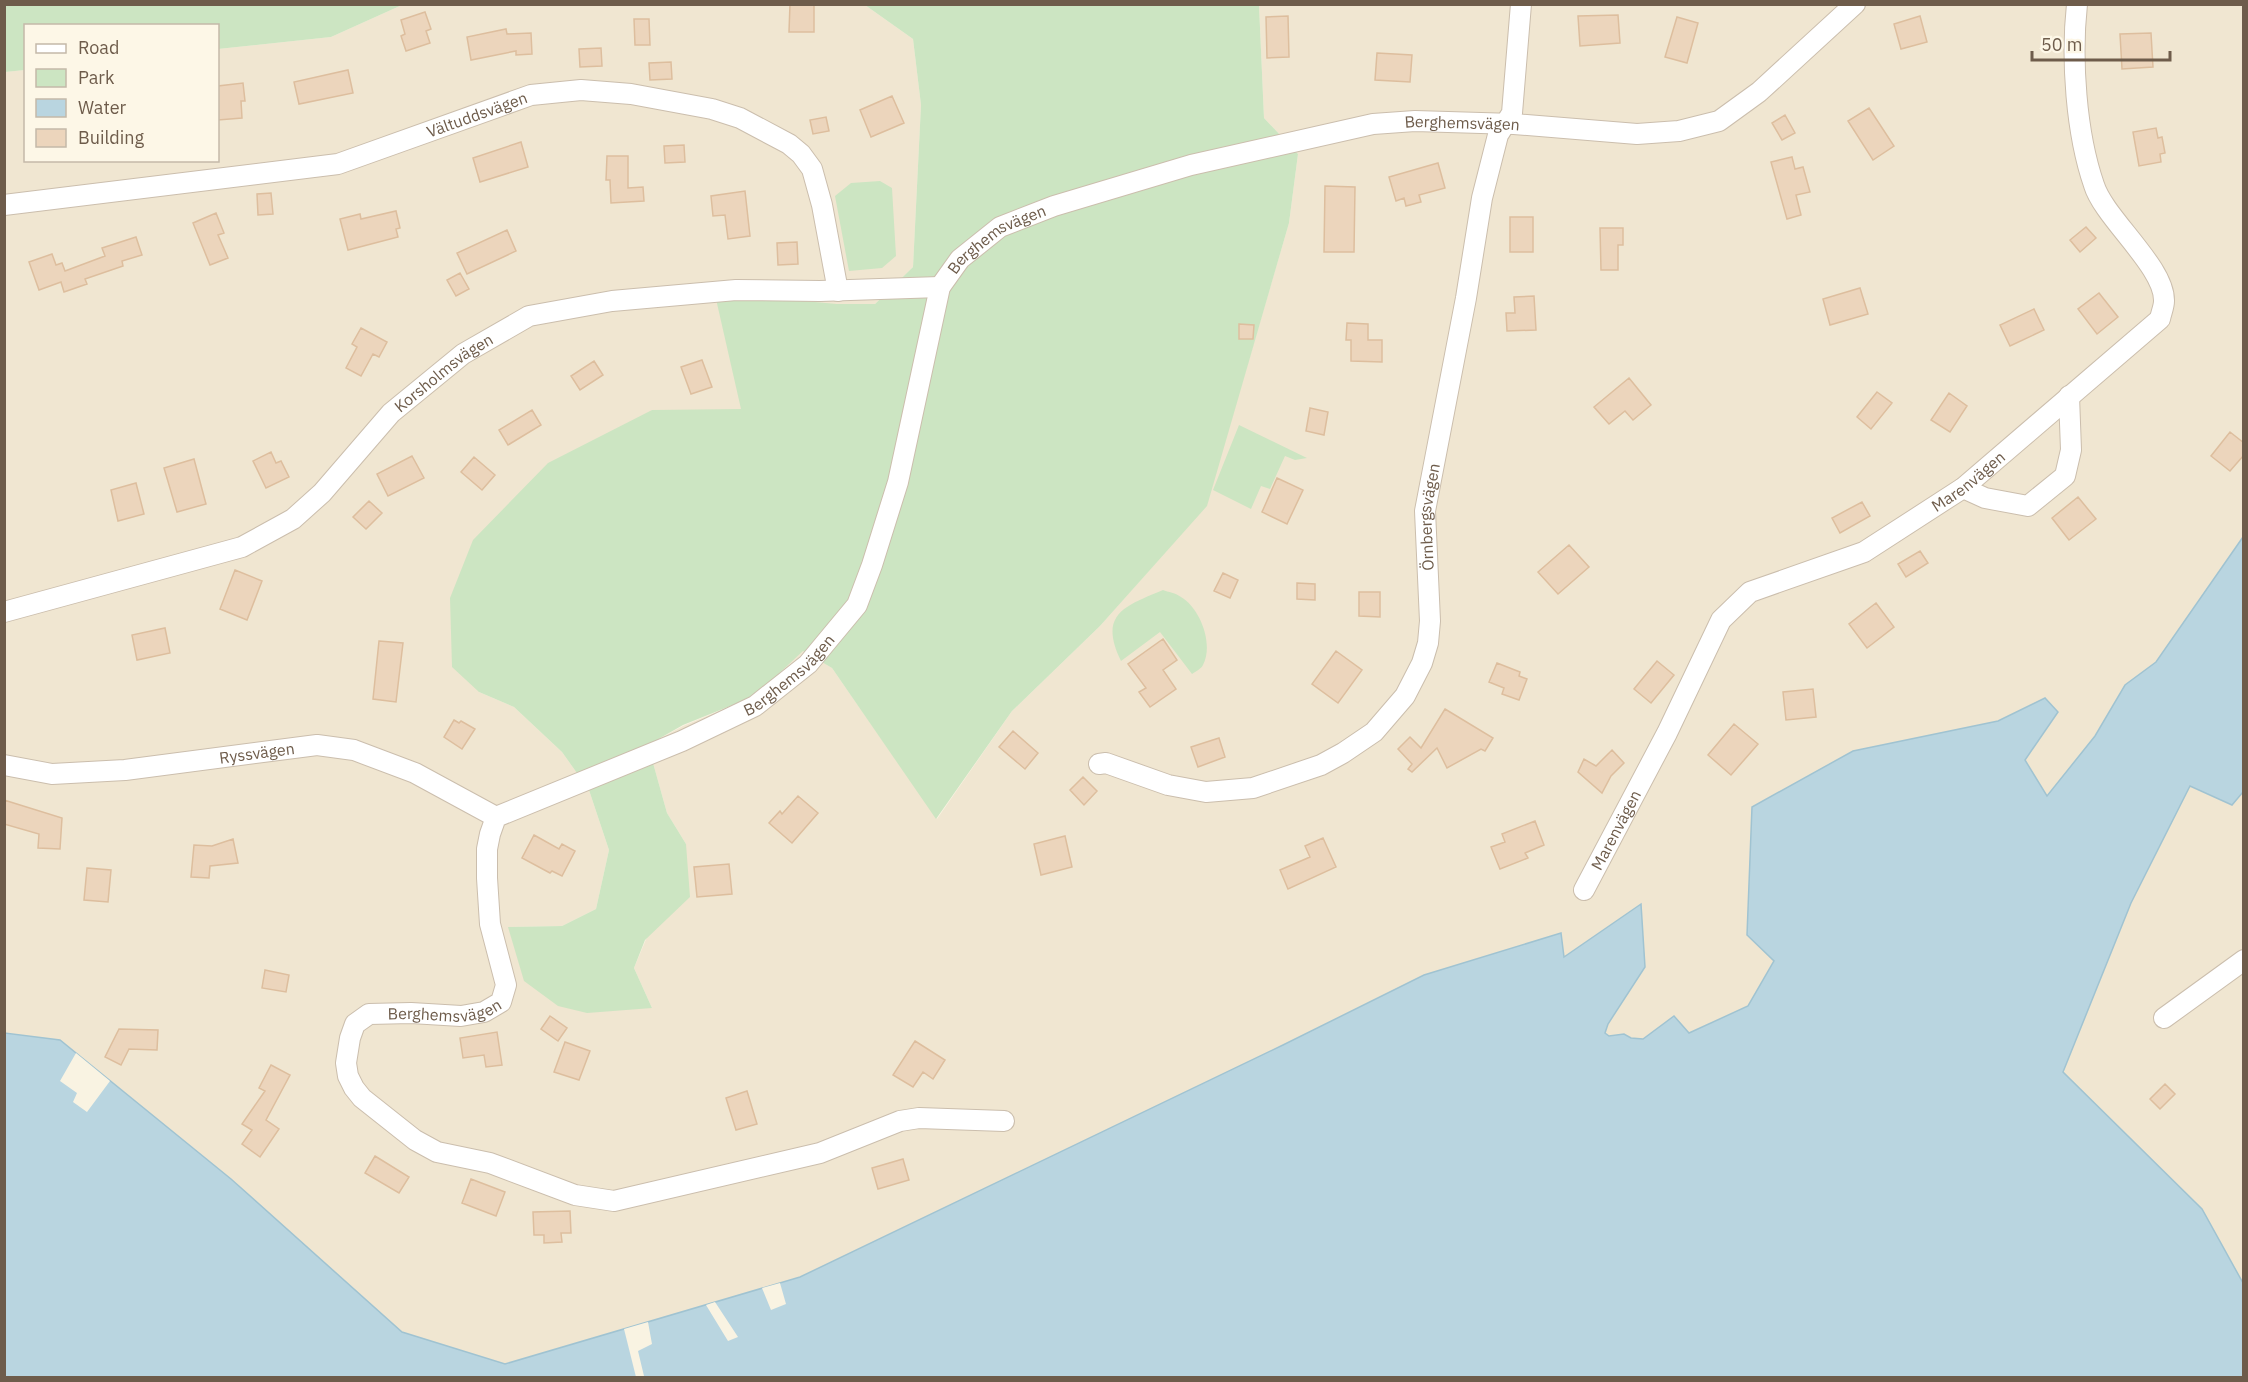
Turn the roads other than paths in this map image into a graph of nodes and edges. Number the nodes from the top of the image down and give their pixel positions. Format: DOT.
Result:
graph roads {
  1 [pos="1521,4"];
  2 [pos="1855,4"];
  3 [pos="2077,4"];
  4 [pos="1505,125"];
  5 [pos="4,205"];
  6 [pos="940,287"];
  7 [pos="838,291"];
  8 [pos="2069,396"];
  9 [pos="1963,488"];
  10 [pos="4,612"];
  11 [pos="1099,764"];
  12 [pos="4,765"];
  13 [pos="496,818"];
  14 [pos="1584,890"];
  15 [pos="2244,960"];
  16 [pos="2164,1018"];
  17 [pos="1004,1121"];
  1 -- 4 [label="street, Örnbergsvägen"];
  2 -- 4 [label="street, Berghemsvägen"];
  3 -- 8 [label="street, Marenvägen"];
  4 -- 6 [label="street, Berghemsvägen"];
  4 -- 11 [label="street, Örnbergsvägen"];
  5 -- 7 [label="street, Vältuddsvägen"];
  6 -- 7 [label="street, Korsholmsvägen"];
  6 -- 13 [label="street, Berghemsvägen"];
  7 -- 10 [label="street, Korsholmsvägen"];
  8 -- 9 [label="street, Marenvägen"];
  8 -- 9 [label="street"];
  9 -- 14 [label="street, Marenvägen"];
  12 -- 13 [label="street, Ryssvägen"];
  13 -- 17 [label="street, Berghemsvägen"];
  15 -- 16 [label="street"];
}
